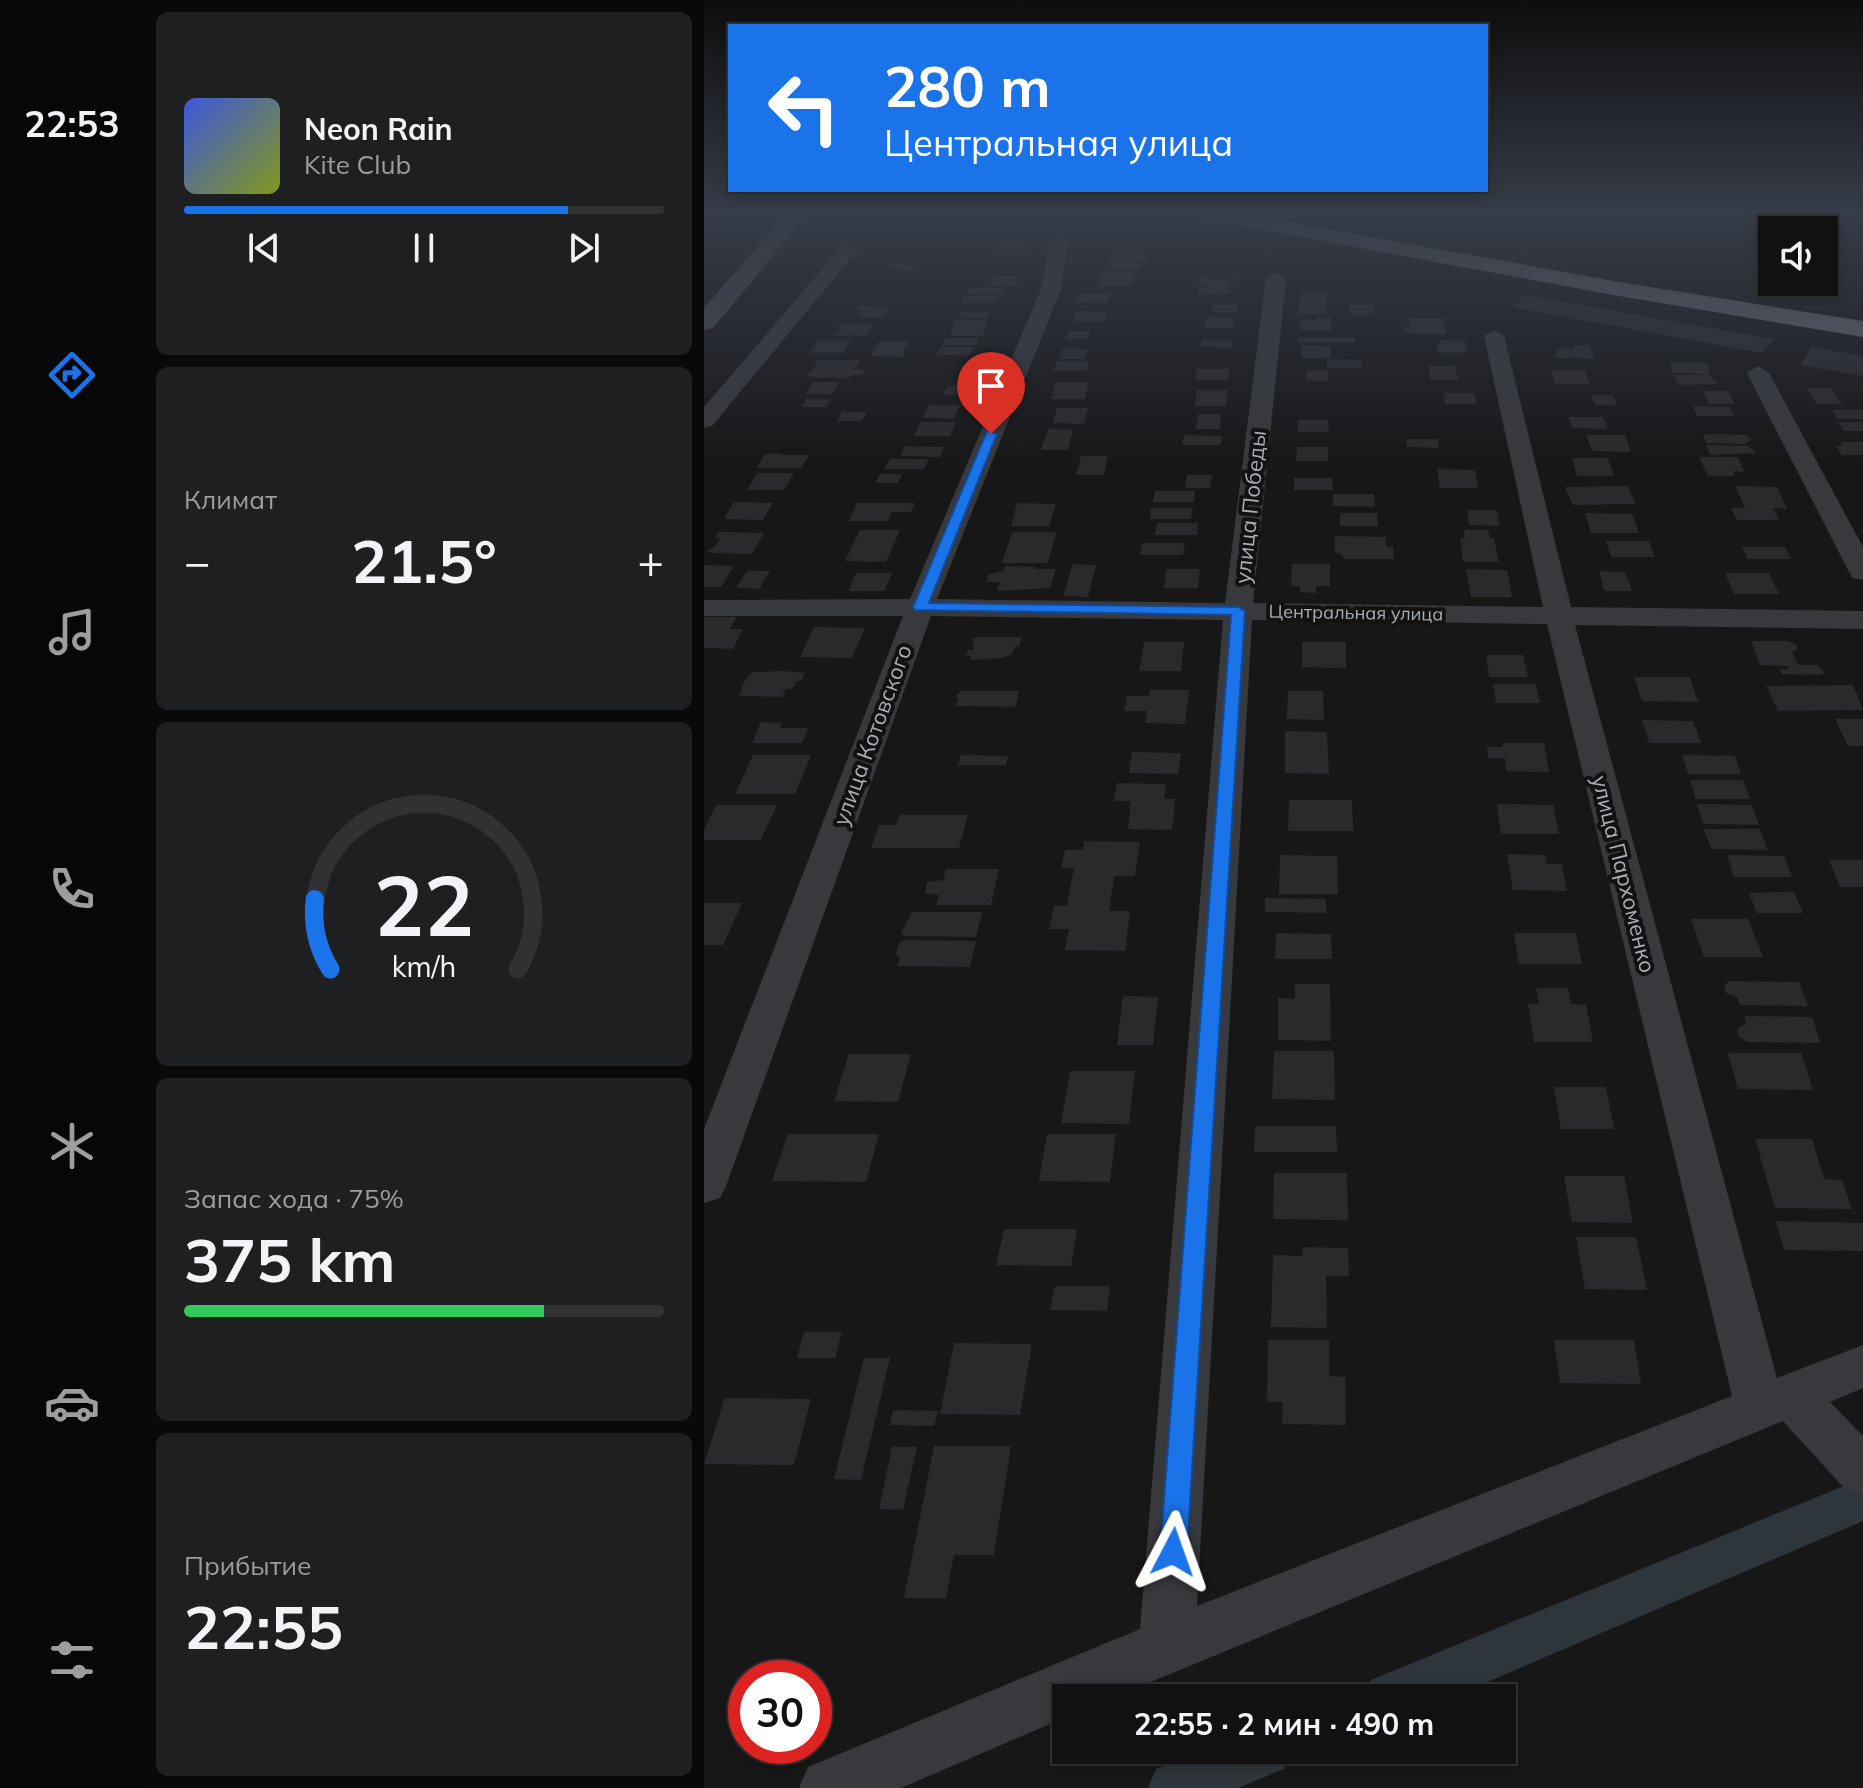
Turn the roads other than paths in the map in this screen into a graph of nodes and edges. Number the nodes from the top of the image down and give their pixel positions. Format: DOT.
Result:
graph roads {
  1 [pos="727,296"];
  2 [pos="809,296"];
  3 [pos="1048,296"];
  4 [pos="1274,296"];
  5 [pos="1667,296"];
  6 [pos="1684,296"];
  7 [pos="704,323"];
  8 [pos="1863,327"];
  9 [pos="1494,336"];
  10 [pos="1758,373"];
  11 [pos="704,421"];
  12 [pos="1863,572"];
  13 [pos="920,607"];
  14 [pos="704,608"];
  15 [pos="1238,611"];
  16 [pos="1559,617"];
  17 [pos="1863,620"];
  18 [pos="704,1186"];
  19 [pos="1863,1366"];
  20 [pos="1776,1403"];
  21 [pos="1863,1472"];
  22 [pos="1167,1646"];
  23 [pos="829,1788"];
  1 -- 7 [label="main road"];
  2 -- 11 [label="street"];
  3 -- 13 [label="street, улица Котовского"];
  4 -- 15 [label="street, улица Победы"];
  5 -- 8 [label="highway"];
  6 -- 8 [label="highway"];
  9 -- 16 [label="street, улица Пархоменко"];
  10 -- 12 [label="street"];
  13 -- 14 [label="street, Центральная улица"];
  13 -- 15 [label="street, Центральная улица"];
  13 -- 18 [label="street, улица Котовского"];
  15 -- 16 [label="street, Центральная улица"];
  15 -- 22 [label="street, улица Победы"];
  16 -- 17 [label="street, Центральная улица"];
  16 -- 20 [label="street, улица Пархоменко"];
  19 -- 20 [label="street"];
  20 -- 21 [label="street, улица Пархоменко"];
  20 -- 22 [label="street"];
  22 -- 23 [label="street"];
}
